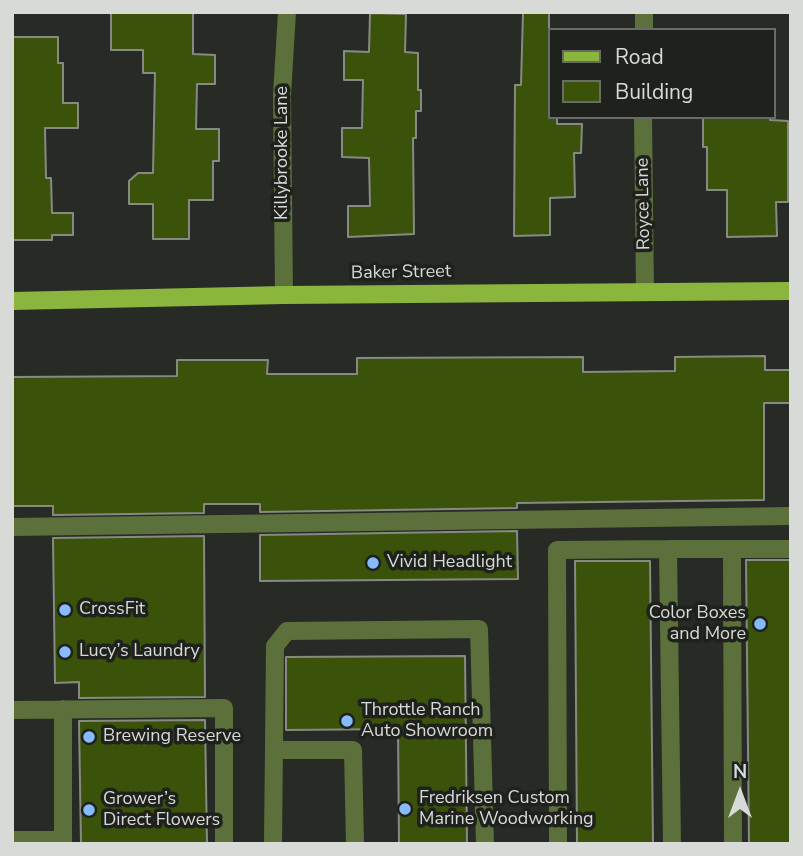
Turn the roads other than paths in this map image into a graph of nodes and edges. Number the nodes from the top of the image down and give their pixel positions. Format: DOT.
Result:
graph roads {
  1 [pos="287,12"];
  2 [pos="643,119"];
  3 [pos="791,291"];
  4 [pos="645,292"];
  5 [pos="284,295"];
  6 [pos="12,301"];
  7 [pos="791,516"];
  8 [pos="12,527"];
  9 [pos="668,549"];
  10 [pos="732,549"];
  11 [pos="791,549"];
  12 [pos="63,709"];
  13 [pos="12,710"];
  14 [pos="274,750"];
  15 [pos="12,840"];
  16 [pos="63,842"];
  17 [pos="224,844"];
  18 [pos="273,844"];
  19 [pos="355,844"];
  20 [pos="485,844"];
  21 [pos="558,844"];
  22 [pos="672,844"];
  23 [pos="733,844"];
  1 -- 5 [label="street, Killybrooke Lane"];
  2 -- 4 [label="street, Royce Lane"];
  3 -- 4 [label="main road, Baker Street"];
  4 -- 5 [label="main road, Baker Street"];
  5 -- 6 [label="main road, Baker Street"];
  7 -- 8 [label="street"];
  9 -- 10 [label="street"];
  9 -- 21 [label="street"];
  9 -- 22 [label="street"];
  10 -- 11 [label="street"];
  10 -- 23 [label="street"];
  12 -- 13 [label="street"];
  12 -- 16 [label="street"];
  12 -- 17 [label="street"];
  14 -- 18 [label="street"];
  14 -- 19 [label="street"];
  14 -- 20 [label="street"];
  15 -- 16 [label="street"];
}
